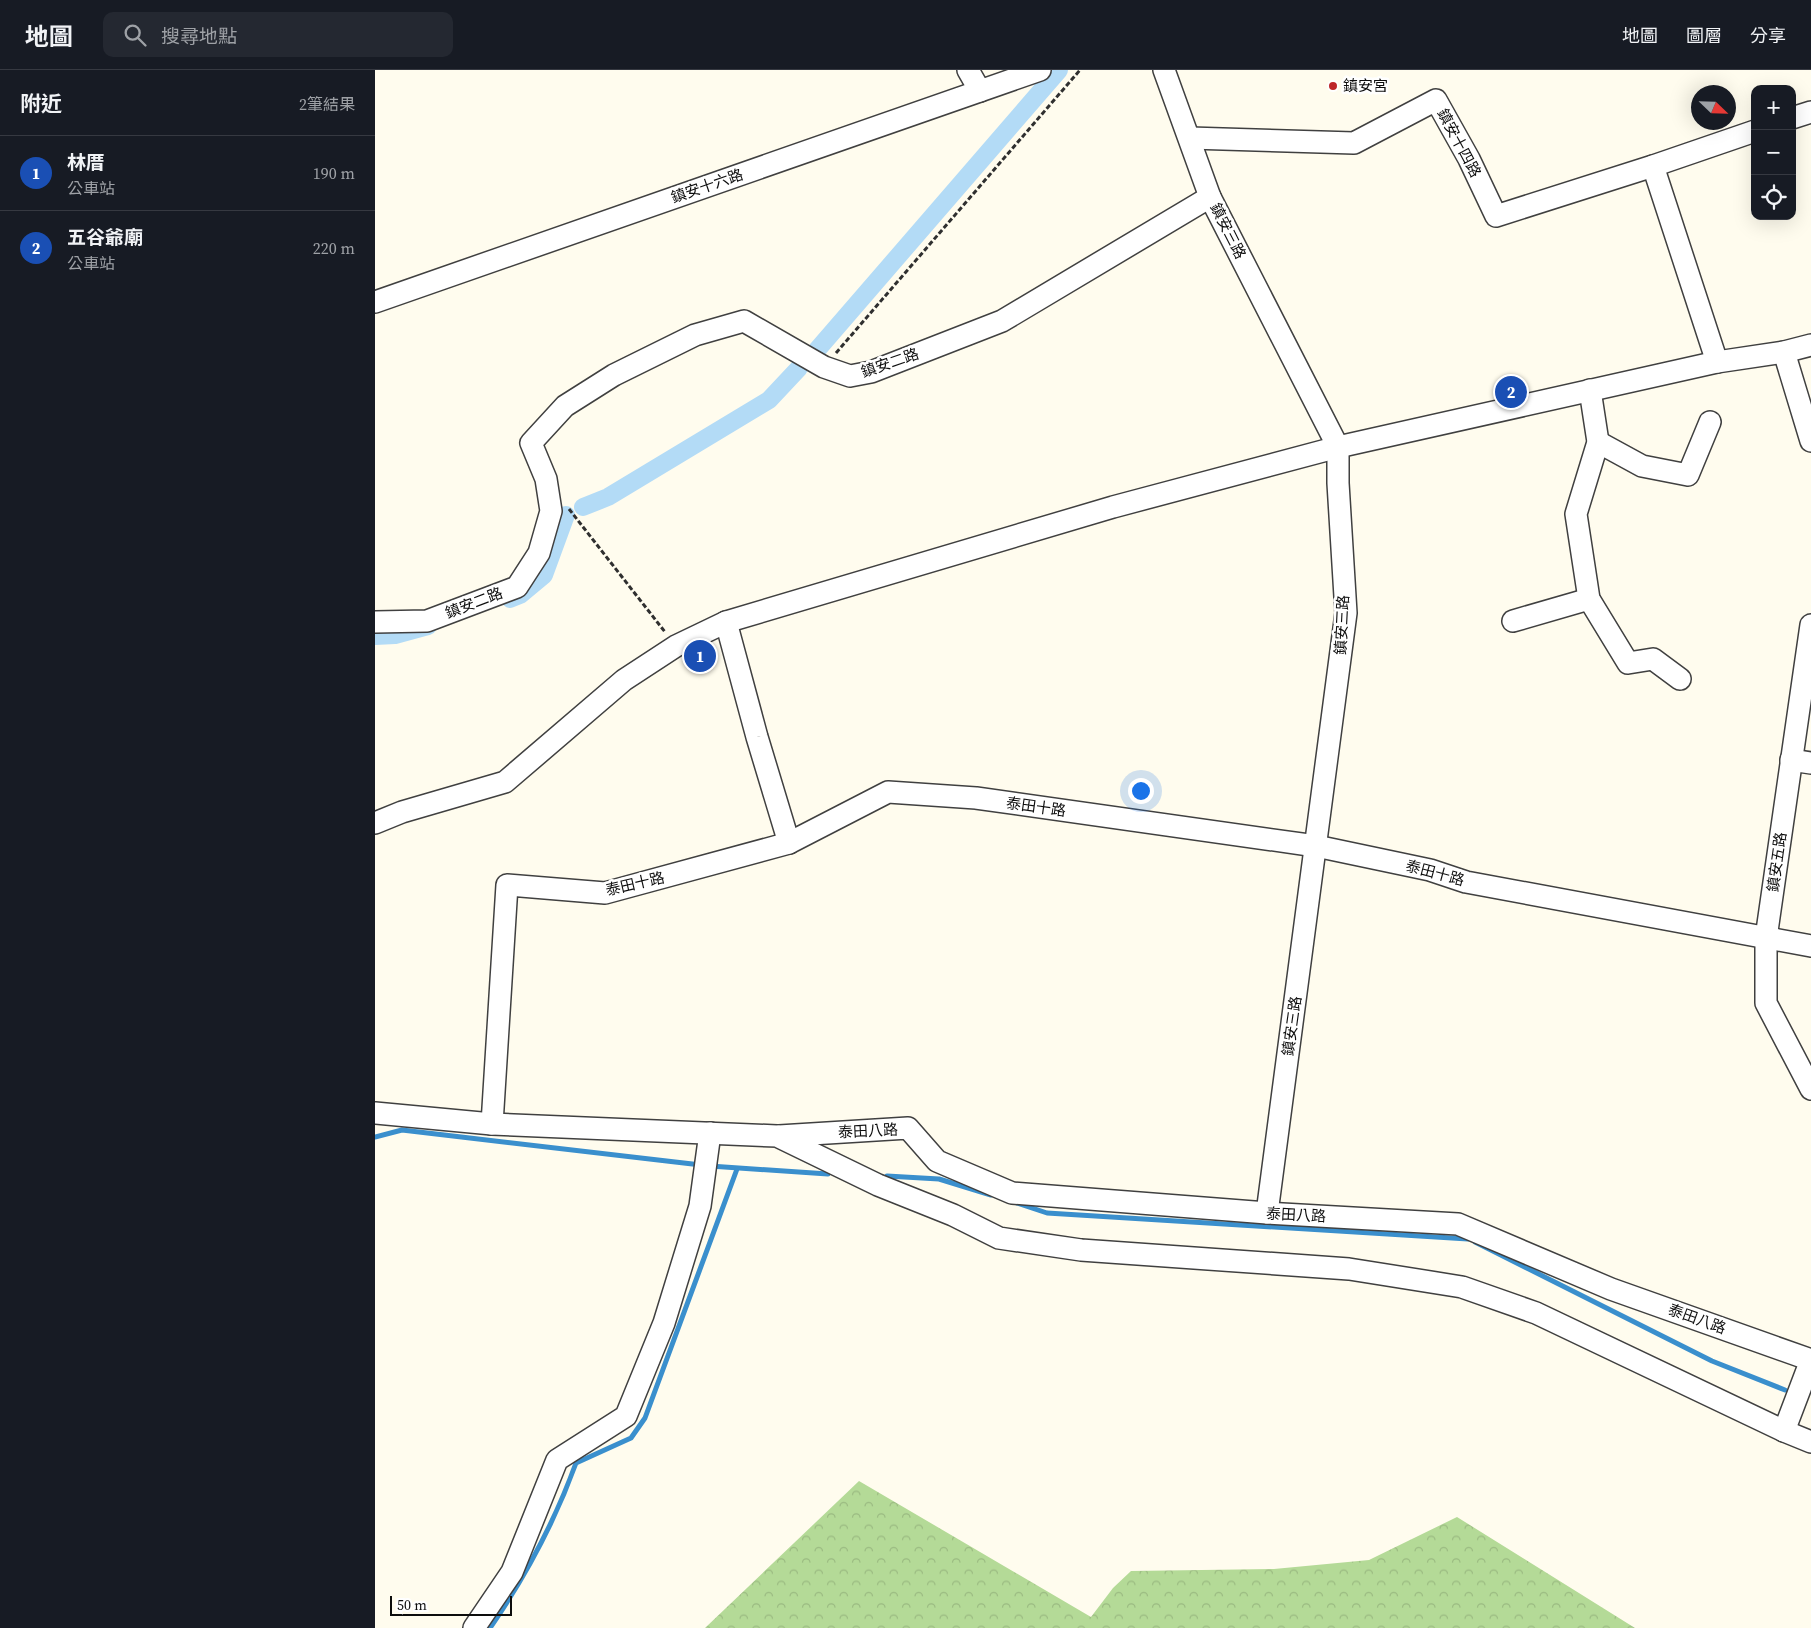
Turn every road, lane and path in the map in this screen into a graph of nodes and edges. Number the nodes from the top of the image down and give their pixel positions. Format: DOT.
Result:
graph roads {
  1 [pos="968,70"];
  2 [pos="1040,70"];
  3 [pos="1080,70"];
  4 [pos="1165,70"];
  5 [pos="980,91"];
  6 [pos="1811,112"];
  7 [pos="1796,117"];
  8 [pos="1751,132"];
  9 [pos="1190,138"];
  10 [pos="1653,166"];
  11 [pos="1210,197"];
  12 [pos="375,302"];
  13 [pos="1811,345"];
  14 [pos="1784,352"];
  15 [pos="1717,362"];
  16 [pos="824,367"];
  17 [pos="1590,390"];
  18 [pos="1710,422"];
  19 [pos="1811,441"];
  20 [pos="1598,442"];
  21 [pos="1338,447"];
  22 [pos="564,502"];
  23 [pos="1589,599"];
  24 [pos="1513,621"];
  25 [pos="375,622"];
  26 [pos="726,622"];
  27 [pos="1811,625"];
  28 [pos="676,646"];
  29 [pos="1680,679"];
  30 [pos="1801,762"];
  31 [pos="375,823"];
  32 [pos="789,843"];
  33 [pos="1316,846"];
  34 [pos="1766,938"];
  35 [pos="1811,946"];
  36 [pos="1811,1089"];
  37 [pos="375,1113"];
  38 [pos="491,1124"];
  39 [pos="710,1133"];
  40 [pos="777,1136"];
  41 [pos="1267,1213"];
  42 [pos="1811,1360"];
  43 [pos="1784,1431"];
  44 [pos="1811,1442"];
  45 [pos="474,1628"];
  1 -- 5 [label="street"];
  2 -- 5 [label="street, 鎮安十六路"];
  3 -- 16 [label="path"];
  4 -- 9 [label="street, 鎮安三路"];
  5 -- 12 [label="street, 鎮安十六路"];
  6 -- 7 [label="street"];
  8 -- 10 [label="street, 鎮安十四路"];
  9 -- 10 [label="street, 鎮安十四路"];
  9 -- 11 [label="street, 鎮安三路"];
  10 -- 15 [label="street"];
  11 -- 16 [label="street, 鎮安二路"];
  11 -- 21 [label="street, 鎮安三路"];
  13 -- 14 [label="street"];
  14 -- 15 [label="street"];
  14 -- 19 [label="street"];
  15 -- 17 [label="street"];
  16 -- 25 [label="street, 鎮安二路"];
  17 -- 20 [label="street"];
  17 -- 21 [label="street"];
  18 -- 20 [label="street"];
  20 -- 23 [label="street"];
  21 -- 26 [label="street"];
  21 -- 33 [label="street, 鎮安三路"];
  22 -- 28 [label="path"];
  23 -- 24 [label="street"];
  23 -- 29 [label="street"];
  26 -- 28 [label="street"];
  26 -- 32 [label="street"];
  27 -- 30 [label="street, 鎮安五路"];
  28 -- 31 [label="street"];
  30 -- 34 [label="street, 鎮安五路"];
  32 -- 33 [label="street, 泰田十路"];
  32 -- 38 [label="street, 泰田十路"];
  33 -- 34 [label="street, 泰田十路"];
  33 -- 41 [label="street, 鎮安三路"];
  34 -- 35 [label="street, 泰田十路"];
  34 -- 36 [label="street, 鎮安五路"];
  37 -- 38 [label="street"];
  38 -- 39 [label="street"];
  39 -- 40 [label="street"];
  39 -- 45 [label="street"];
  40 -- 41 [label="street, 泰田八路"];
  40 -- 43 [label="street"];
  41 -- 42 [label="street, 泰田八路"];
  42 -- 43 [label="street"];
  43 -- 44 [label="street"];
}
